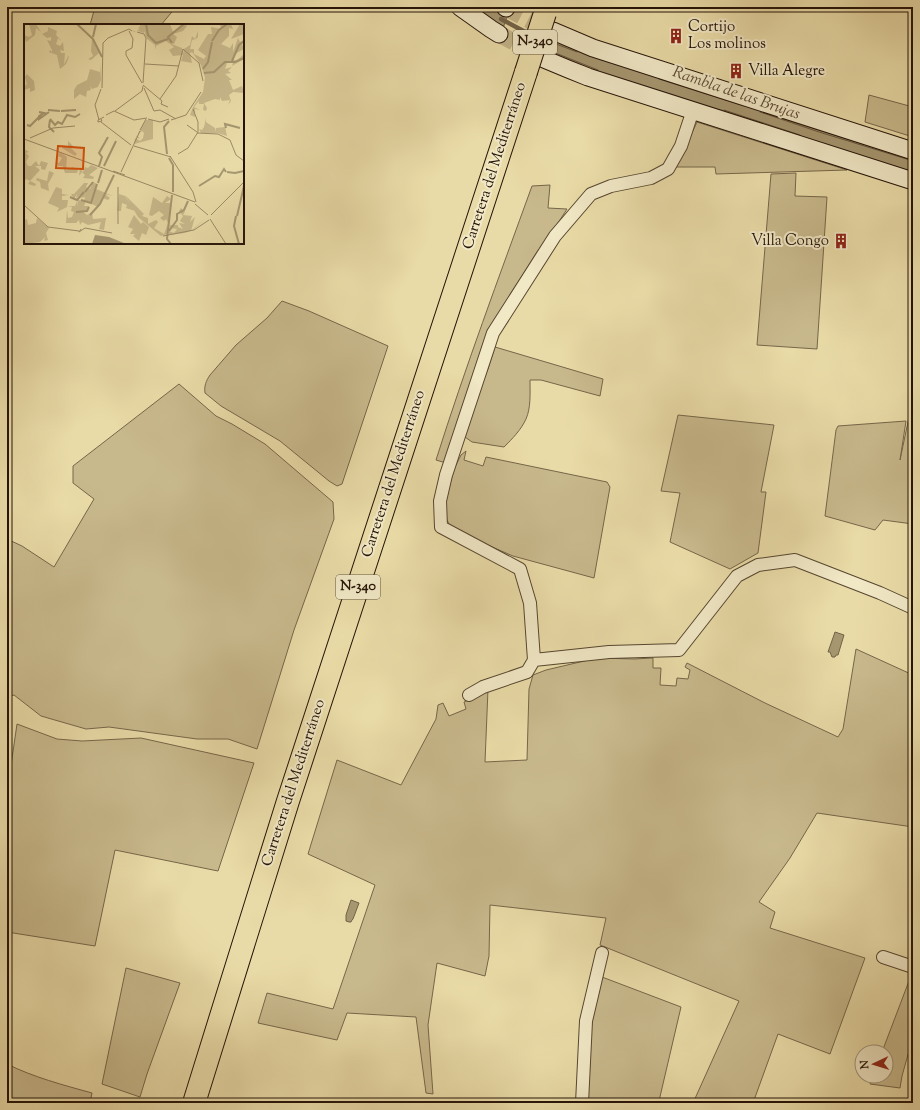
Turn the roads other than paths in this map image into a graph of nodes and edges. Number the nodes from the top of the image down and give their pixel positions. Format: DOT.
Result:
graph roads {
  1 [pos="460,7"];
  2 [pos="549,17"];
  3 [pos="499,34"];
  4 [pos="544,58"];
  5 [pos="693,110"];
  6 [pos="913,151"];
  7 [pos="913,181"];
  8 [pos="913,608"];
  9 [pos="534,660"];
  10 [pos="469,695"];
  11 [pos="602,953"];
  12 [pos="883,957"];
  13 [pos="913,967"];
  14 [pos="194,1103"];
  15 [pos="582,1103"];
  1 -- 3 [label="street"];
  2 -- 6 [label="street"];
  2 -- 14 [label="highway, Carretera del Mediterráneo / N-340, bridge"];
  4 -- 5 [label="street"];
  5 -- 7 [label="street"];
  5 -- 9 [label="street"];
  8 -- 9 [label="street"];
  9 -- 10 [label="street"];
  11 -- 15 [label="street"];
  12 -- 13 [label="street"];
}
